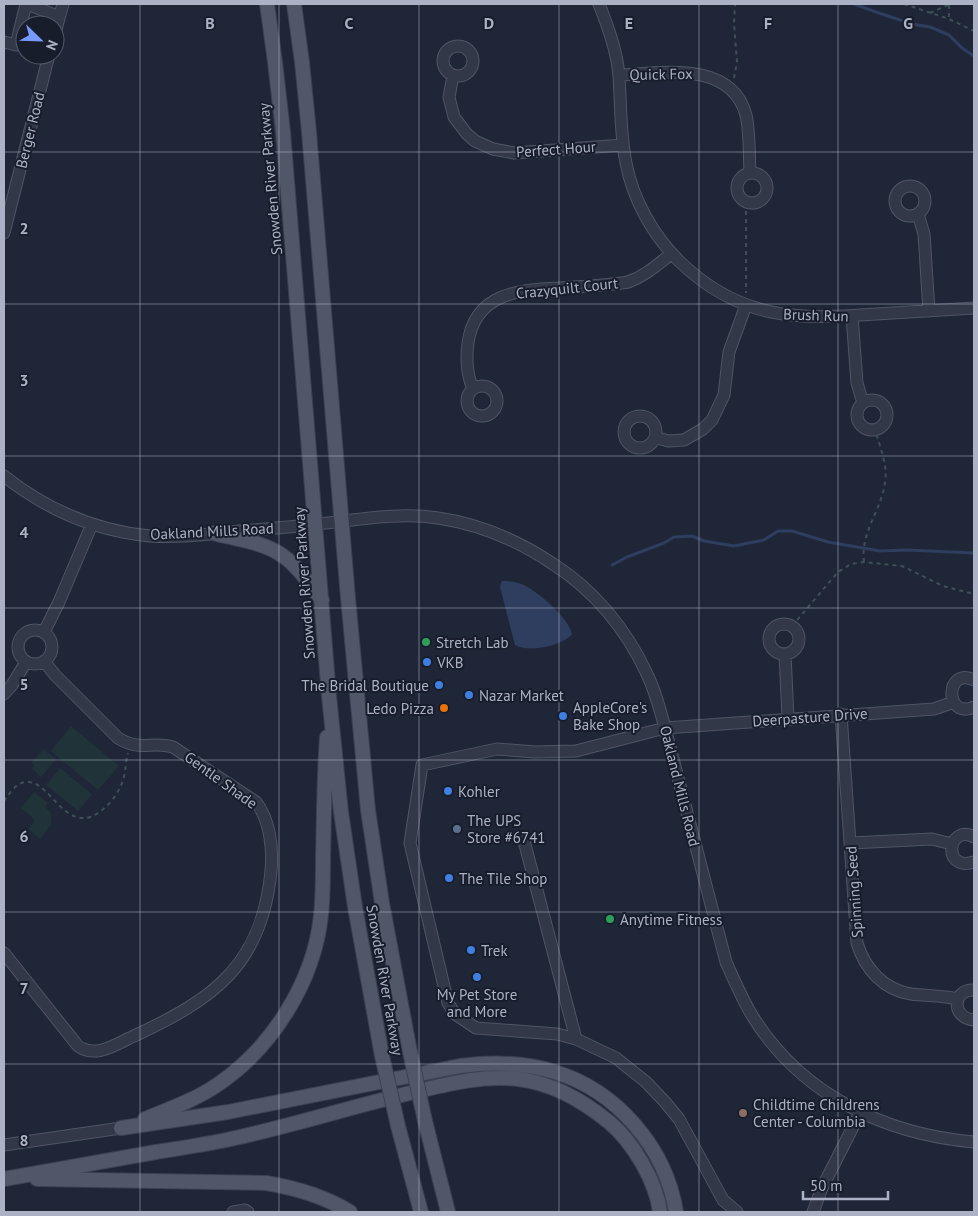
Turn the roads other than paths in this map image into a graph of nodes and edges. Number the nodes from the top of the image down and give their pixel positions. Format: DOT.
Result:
graph roads {
  1 [pos="27,4"];
  2 [pos="267,4"];
  3 [pos="294,4"];
  4 [pos="599,4"];
  5 [pos="54,15"];
  6 [pos="4,42"];
  7 [pos="46,65"];
  8 [pos="619,74"];
  9 [pos="453,76"];
  10 [pos="623,145"];
  11 [pos="750,173"];
  12 [pos="918,214"];
  13 [pos="4,233"];
  14 [pos="671,254"];
  15 [pos="746,305"];
  16 [pos="974,308"];
  17 [pos="929,311"];
  18 [pos="852,316"];
  19 [pos="473,389"];
  20 [pos="864,403"];
  21 [pos="655,437"];
  22 [pos="4,476"];
  23 [pos="342,521"];
  24 [pos="92,524"];
  25 [pos="316,524"];
  26 [pos="213,534"];
  27 [pos="322,600"];
  28 [pos="44,632"];
  29 [pos="785,654"];
  30 [pos="44,661"];
  31 [pos="26,662"];
  32 [pos="974,680"];
  33 [pos="4,694"];
  34 [pos="329,696"];
  35 [pos="954,702"];
  36 [pos="974,706"];
  37 [pos="841,714"];
  38 [pos="788,718"];
  39 [pos="665,728"];
  40 [pos="523,837"];
  41 [pos="974,837"];
  42 [pos="851,844"];
  43 [pos="952,844"];
  44 [pos="974,862"];
  45 [pos="4,953"];
  46 [pos="974,990"];
  47 [pos="958,999"];
  48 [pos="974,1020"];
  49 [pos="576,1039"];
  50 [pos="860,1113"];
  51 [pos="121,1128"];
  52 [pos="974,1142"];
  53 [pos="4,1145"];
  54 [pos="4,1179"];
  55 [pos="233,1212"];
  56 [pos="248,1212"];
  57 [pos="350,1212"];
  58 [pos="421,1212"];
  59 [pos="450,1212"];
  60 [pos="660,1212"];
  61 [pos="676,1212"];
  62 [pos="738,1212"];
  63 [pos="812,1212"];
  1 -- 5 [label="street"];
  1 -- 6 [label="street"];
  2 -- 25 [label="main road, Snowden River Parkway"];
  3 -- 23 [label="main road, Snowden River Parkway"];
  4 -- 8 [label="street, Brush Run"];
  7 -- 13 [label="street, Berger Road"];
  8 -- 10 [label="street, Brush Run"];
  8 -- 11 [label="street, Quick Fox"];
  9 -- 10 [label="street, Perfect Hour"];
  10 -- 14 [label="street, Brush Run"];
  11 -- 11 [label="street"];
  12 -- 17 [label="street"];
  14 -- 15 [label="street, Brush Run"];
  14 -- 19 [label="street, Crazyquilt Court"];
  15 -- 18 [label="street, Brush Run"];
  15 -- 21 [label="street"];
  16 -- 17 [label="street, Brush Run"];
  17 -- 18 [label="street, Brush Run"];
  18 -- 20 [label="street"];
  20 -- 20 [label="street"];
  22 -- 24 [label="street, Oakland Mills Road"];
  23 -- 25 [label="street, Oakland Mills Road"];
  23 -- 39 [label="street, Oakland Mills Road"];
  23 -- 59 [label="main road, Snowden River Parkway, bridge"];
  24 -- 26 [label="street, Oakland Mills Road"];
  24 -- 28 [label="street"];
  25 -- 26 [label="street, Oakland Mills Road"];
  25 -- 27 [label="main road, Snowden River Parkway"];
  26 -- 27 [label="main road"];
  27 -- 34 [label="main road, Snowden River Parkway"];
  28 -- 30 [label="street"];
  28 -- 31 [label="street"];
  29 -- 29 [label="street"];
  29 -- 38 [label="street"];
  30 -- 31 [label="street"];
  30 -- 45 [label="street, Gentle Shade"];
  31 -- 33 [label="street"];
  32 -- 35 [label="street"];
  34 -- 51 [label="main road"];
  34 -- 58 [label="main road, Snowden River Parkway, bridge"];
  35 -- 36 [label="street, Deerpasture Drive"];
  35 -- 37 [label="street, Deerpasture Drive"];
  37 -- 38 [label="street, Deerpasture Drive"];
  37 -- 42 [label="street, Spinning Seed"];
  38 -- 39 [label="street, Deerpasture Drive"];
  39 -- 49 [label="street, Deerpasture Drive"];
  39 -- 50 [label="street, Oakland Mills Road"];
  40 -- 49 [label="street"];
  41 -- 43 [label="street"];
  42 -- 43 [label="street"];
  42 -- 47 [label="street, Spinning Seed"];
  43 -- 44 [label="street"];
  46 -- 47 [label="street"];
  47 -- 48 [label="street"];
  49 -- 62 [label="street"];
  50 -- 52 [label="street, Oakland Mills Road"];
  50 -- 63 [label="street"];
  51 -- 53 [label="street"];
  51 -- 61 [label="main road"];
  54 -- 57 [label="main road"];
  54 -- 60 [label="main road"];
  55 -- 56 [label="street"];
}
